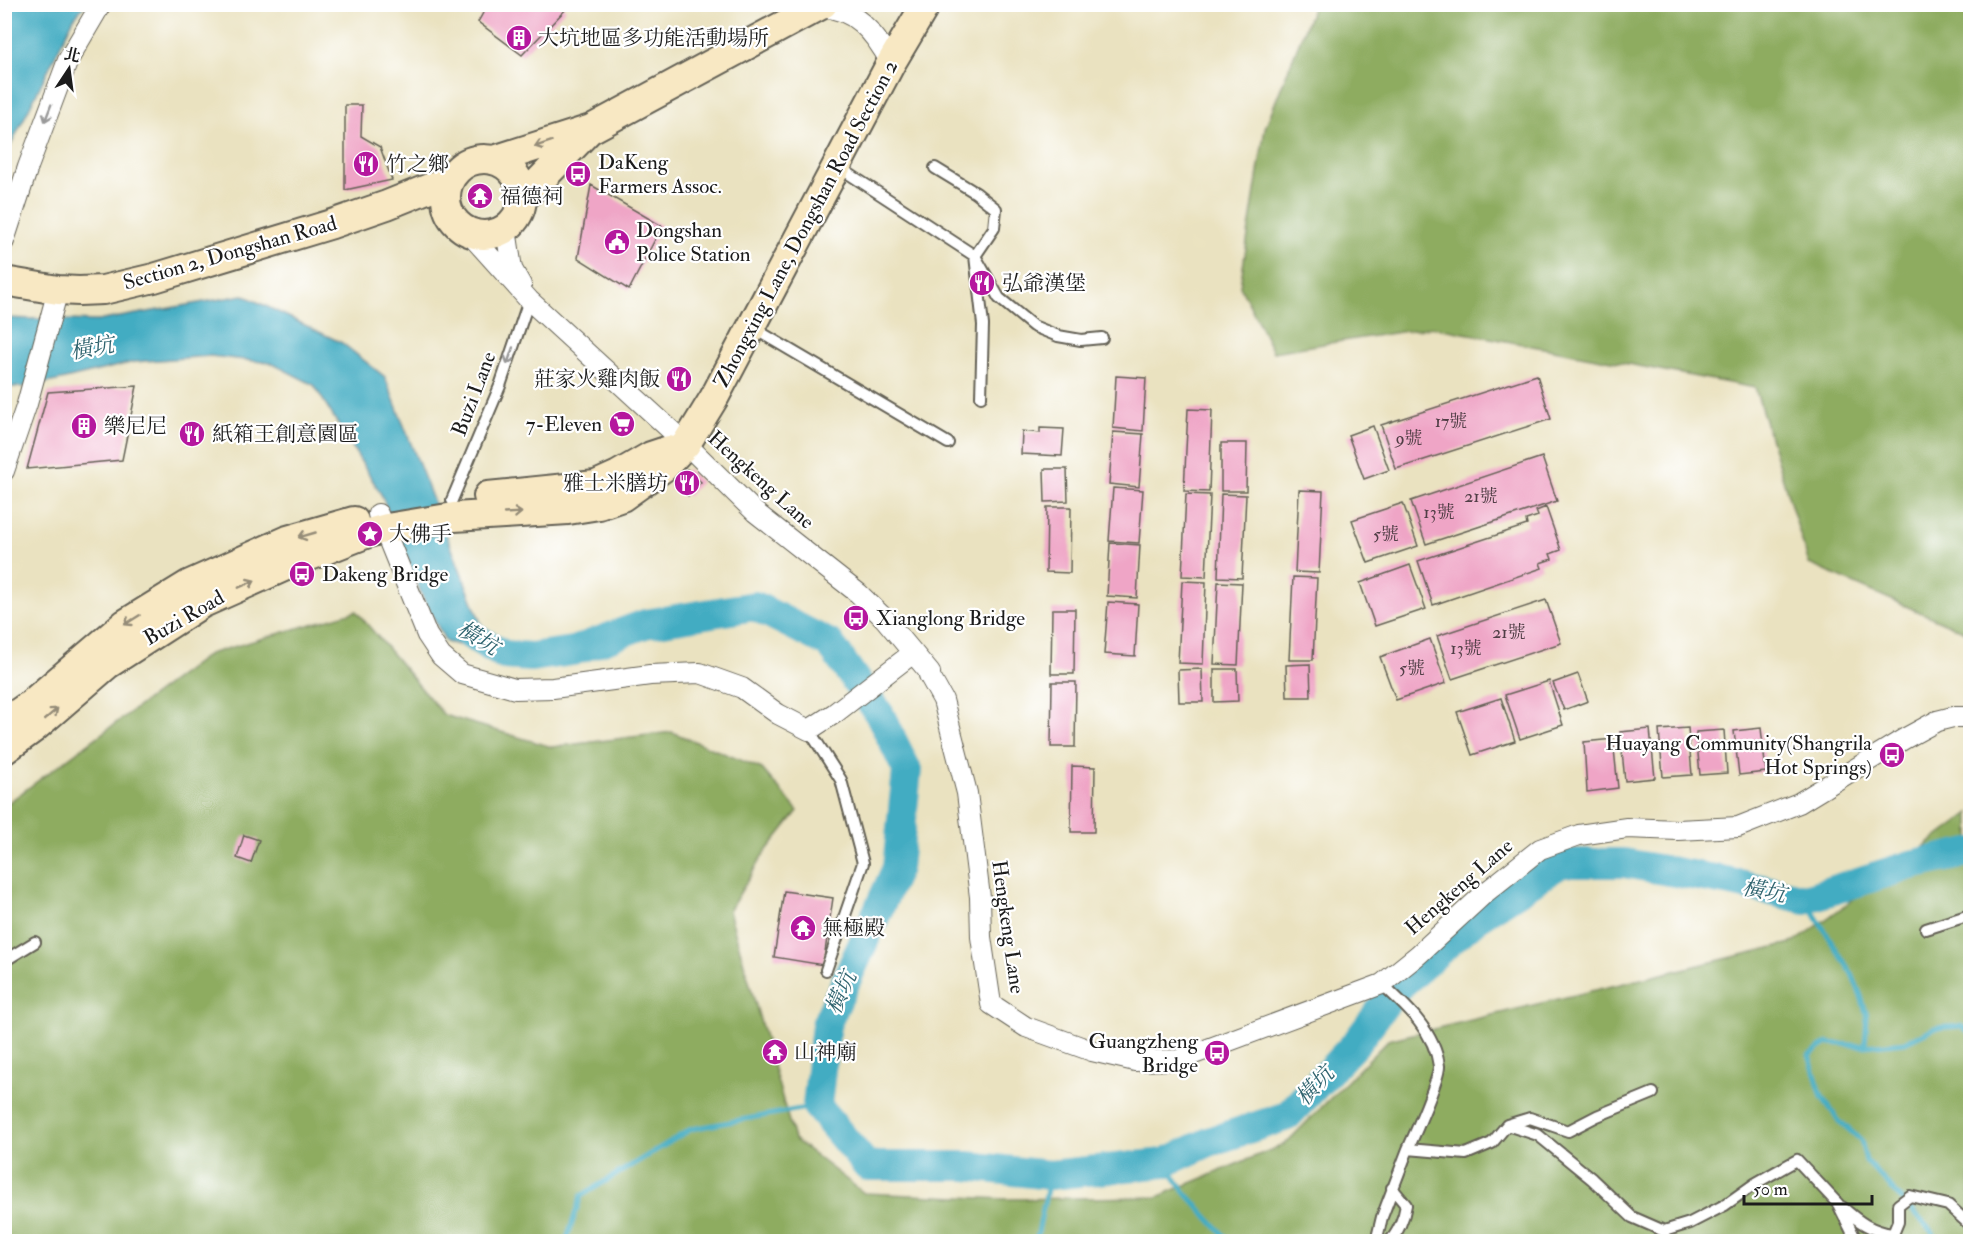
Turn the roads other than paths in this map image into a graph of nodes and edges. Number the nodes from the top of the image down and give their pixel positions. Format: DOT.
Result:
graph roads {
  1 [pos="101,4"];
  2 [pos="926,4"];
  3 [pos="808,10"];
  4 [pos="891,63"];
  5 [pos="591,129"];
  6 [pos="494,160"];
  7 [pos="837,166"];
  8 [pos="935,168"];
  9 [pos="449,180"];
  10 [pos="523,198"];
  11 [pos="387,205"];
  12 [pos="461,227"];
  13 [pos="506,229"];
  14 [pos="4,241"];
  15 [pos="975,256"];
  16 [pos="4,281"];
  17 [pos="529,300"];
  18 [pos="55,301"];
  19 [pos="750,327"];
  20 [pos="1102,338"];
  21 [pos="981,397"];
  22 [pos="948,443"];
  23 [pos="686,444"];
  24 [pos="4,471"];
  25 [pos="451,506"];
  26 [pos="383,521"];
  27 [pos="913,653"];
  28 [pos="1971,717"];
  29 [pos="4,723"];
  30 [pos="809,730"];
  31 [pos="4,750"];
  32 [pos="1971,915"];
  33 [pos="1926,929"];
  34 [pos="35,942"];
  35 [pos="4,961"];
  36 [pos="826,970"];
  37 [pos="1382,984"];
  38 [pos="1653,1093"];
  39 [pos="1507,1125"];
  40 [pos="1408,1149"];
  41 [pos="1392,1188"];
  42 [pos="1838,1204"];
  43 [pos="1971,1225"];
  44 [pos="1663,1236"];
  45 [pos="1376,1242"];
  46 [pos="1389,1242"];
  47 [pos="1857,1242"];
  1 -- 14 [label="street, one-way"];
  2 -- 4 [label="main road, Zhongxing Lane, Dongshan Road Section 2"];
  3 -- 4 [label="street"];
  3 -- 5 [label="main road"];
  4 -- 7 [label="main road, Zhongxing Lane, Dongshan Road Section 2"];
  5 -- 6 [label="main road, one-way"];
  5 -- 10 [label="main road"];
  6 -- 9 [label="main road"];
  6 -- 10 [label="main road"];
  7 -- 15 [label="lane"];
  7 -- 19 [label="main road, Zhongxing Lane, Dongshan Road Section 2"];
  8 -- 15 [label="lane"];
  9 -- 11 [label="main road, Section 2, Dongshan Road"];
  9 -- 12 [label="main road"];
  10 -- 13 [label="main road"];
  11 -- 12 [label="main road"];
  11 -- 18 [label="main road, Section 2, Dongshan Road"];
  12 -- 13 [label="main road"];
  12 -- 17 [label="street, Hengkeng Lane"];
  13 -- 17 [label="street"];
  15 -- 20 [label="lane"];
  15 -- 21 [label="lane"];
  16 -- 18 [label="main road, Section 2, Dongshan Road"];
  17 -- 23 [label="street, Hengkeng Lane"];
  17 -- 25 [label="lane, Buzi Lane, one-way"];
  18 -- 24 [label="street"];
  19 -- 22 [label="lane"];
  19 -- 23 [label="main road, Zhongxing Lane, Dongshan Road Section 2"];
  23 -- 25 [label="main road"];
  23 -- 27 [label="street, Hengkeng Lane"];
  25 -- 26 [label="main road"];
  26 -- 29 [label="main road, Buzi Road, one-way"];
  26 -- 30 [label="street"];
  31 -- 26 [label="main road, Buzi Road, one-way"];
  27 -- 30 [label="street"];
  27 -- 37 [label="street, Hengkeng Lane"];
  28 -- 37 [label="street, Hengkeng Lane"];
  30 -- 36 [label="lane"];
  32 -- 33 [label="lane"];
  34 -- 35 [label="lane"];
  37 -- 40 [label="lane"];
  38 -- 39 [label="lane"];
  39 -- 40 [label="lane"];
  39 -- 44 [label="lane"];
  40 -- 41 [label="lane"];
  41 -- 45 [label="lane"];
  41 -- 46 [label="lane"];
  42 -- 43 [label="lane"];
  42 -- 44 [label="lane"];
  42 -- 47 [label="lane"];
}
